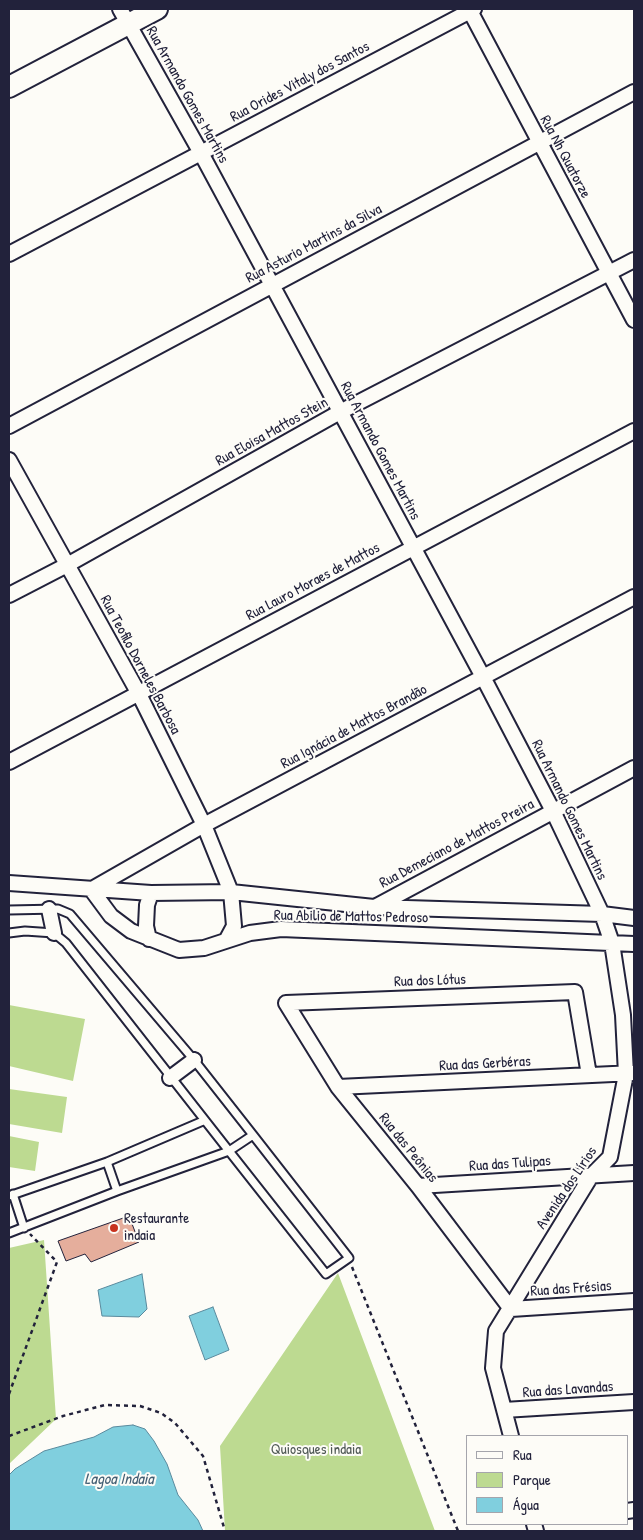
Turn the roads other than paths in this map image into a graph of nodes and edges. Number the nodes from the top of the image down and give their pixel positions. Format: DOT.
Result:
graph roads {
  1 [pos="157,9"];
  2 [pos="471,9"];
  3 [pos="124,16"];
  4 [pos="9,87"];
  5 [pos="634,92"];
  6 [pos="539,142"];
  7 [pos="201,153"];
  8 [pos="9,254"];
  9 [pos="634,260"];
  10 [pos="610,274"];
  11 [pos="272,284"];
  12 [pos="634,320"];
  13 [pos="340,412"];
  14 [pos="9,426"];
  15 [pos="634,431"];
  16 [pos="9,460"];
  17 [pos="413,546"];
  18 [pos="67,565"];
  19 [pos="9,595"];
  20 [pos="634,597"];
  21 [pos="483,678"];
  22 [pos="139,694"];
  23 [pos="9,762"];
  24 [pos="634,768"];
  25 [pos="553,811"];
  26 [pos="204,825"];
  27 [pos="9,883"];
  28 [pos="91,889"];
  29 [pos="231,892"];
  30 [pos="151,893"];
  31 [pos="374,907"];
  32 [pos="48,908"];
  33 [pos="9,910"];
  34 [pos="602,914"];
  35 [pos="634,918"];
  36 [pos="9,933"];
  37 [pos="54,933"];
  38 [pos="148,939"];
  39 [pos="227,939"];
  40 [pos="615,943"];
  41 [pos="634,944"];
  42 [pos="286,1003"];
  43 [pos="194,1060"];
  44 [pos="631,1073"];
  45 [pos="589,1075"];
  46 [pos="170,1078"];
  47 [pos="338,1087"];
  48 [pos="203,1121"];
  49 [pos="253,1135"];
  50 [pos="229,1151"];
  51 [pos="108,1162"];
  52 [pos="634,1173"];
  53 [pos="591,1176"];
  54 [pos="418,1186"];
  55 [pos="118,1191"];
  56 [pos="11,1195"];
  57 [pos="24,1228"];
  58 [pos="9,1233"];
  59 [pos="634,1301"];
  60 [pos="511,1309"];
  61 [pos="634,1402"];
  62 [pos="504,1410"];
  63 [pos="511,1435"];
  1 -- 3 [label="street"];
  2 -- 6 [label="street, Rua Nh Quatorze"];
  2 -- 7 [label="street, Rua Orides Vitaly dos Santos"];
  3 -- 4 [label="street"];
  3 -- 7 [label="street, Rua Armando Gomes Martins"];
  5 -- 6 [label="street, Rua Asturio Martins da Silva"];
  6 -- 10 [label="street, Rua Nh Quatorze"];
  6 -- 11 [label="street, Rua Asturio Martins da Silva"];
  7 -- 8 [label="street, Rua Orides Vitaly dos Santos"];
  7 -- 11 [label="street, Rua Armando Gomes Martins"];
  9 -- 10 [label="street, Rua Eloisa Mattos Stein"];
  10 -- 12 [label="street, Rua Nh Quatorze"];
  10 -- 13 [label="street, Rua Eloisa Mattos Stein"];
  11 -- 13 [label="street, Rua Armando Gomes Martins"];
  11 -- 14 [label="street, Rua Asturio Martins da Silva"];
  13 -- 17 [label="street, Rua Armando Gomes Martins"];
  13 -- 18 [label="street, Rua Eloisa Mattos Stein"];
  15 -- 17 [label="street, Rua Lauro Moraes de Mattos"];
  16 -- 18 [label="street, Rua Teofilo Dorneles Barbosa"];
  17 -- 21 [label="street, Rua Armando Gomes Martins"];
  17 -- 22 [label="street, Rua Lauro Moraes de Mattos"];
  18 -- 19 [label="street, Rua Eloisa Mattos Stein"];
  18 -- 22 [label="street, Rua Teofilo Dorneles Barbosa"];
  20 -- 21 [label="street, Rua Ignácia de Mattos Brandão"];
  21 -- 25 [label="street, Rua Armando Gomes Martins"];
  21 -- 26 [label="street, Rua Ignácia de Mattos Brandão"];
  22 -- 23 [label="street, Rua Lauro Moraes de Mattos"];
  22 -- 26 [label="street, Rua Teofilo Dorneles Barbosa"];
  24 -- 25 [label="street, Rua Demeciano de Mattos Preira"];
  25 -- 31 [label="street, Rua Demeciano de Mattos Preira"];
  25 -- 34 [label="street, Rua Armando Gomes Martins"];
  26 -- 28 [label="street, Rua Ignácia de Mattos Brandão"];
  26 -- 29 [label="street, Rua Teofilo Dorneles Barbosa"];
  27 -- 28 [label="street, Rua Abilio de Mattos Pedroso"];
  28 -- 30 [label="street, Rua Abilio de Mattos Pedroso"];
  28 -- 38 [label="street, Rua Abilio de Mattos Pedroso"];
  29 -- 30 [label="street, Rua Abilio de Mattos Pedroso"];
  29 -- 31 [label="street, Rua Abilio de Mattos Pedroso"];
  29 -- 39 [label="street, Rua Teofilo Dorneles Barbosa"];
  30 -- 38 [label="street"];
  31 -- 34 [label="street, Rua Abilio de Mattos Pedroso"];
  32 -- 33 [label="lane"];
  32 -- 37 [label="street"];
  32 -- 43 [label="lane"];
  34 -- 35 [label="street, Rua Abilio de Mattos Pedroso"];
  34 -- 40 [label="street, Rua Armando Gomes Martins"];
  36 -- 37 [label="lane"];
  37 -- 46 [label="lane"];
  38 -- 39 [label="street, Rua Abilio de Mattos Pedroso"];
  39 -- 40 [label="street, Rua Abilio de Mattos Pedroso"];
  40 -- 41 [label="street, Rua Abilio de Mattos Pedroso"];
  40 -- 44 [label="street, Avenida dos Lírios"];
  42 -- 45 [label="street, Rua dos Lótus"];
  42 -- 47 [label="street, Rua das Peônias"];
  43 -- 46 [label="street"];
  43 -- 49 [label="lane"];
  44 -- 45 [label="street, Rua das Gerbéras"];
  44 -- 53 [label="street, Avenida dos Lírios"];
  45 -- 47 [label="street, Rua das Gerbéras"];
  46 -- 48 [label="lane"];
  47 -- 54 [label="street, Rua das Peônias"];
  48 -- 50 [label="lane"];
  48 -- 51 [label="lane"];
  49 -- 50 [label="lane"];
  49 -- 50 [label="lane"];
  50 -- 55 [label="lane"];
  51 -- 55 [label="lane"];
  51 -- 56 [label="lane"];
  52 -- 53 [label="street, Rua das Tulipas"];
  53 -- 54 [label="street, Rua das Tulipas"];
  53 -- 60 [label="street, Avenida dos Lírios"];
  54 -- 60 [label="street, Rua das Peônias"];
  55 -- 57 [label="lane"];
  56 -- 57 [label="lane"];
  57 -- 58 [label="lane"];
  59 -- 60 [label="street, Rua das Frésias"];
  60 -- 62 [label="street, Avenida dos Lírios"];
  61 -- 62 [label="street, Rua das Lavandas"];
  62 -- 63 [label="street, Avenida dos Lírios"];
}
